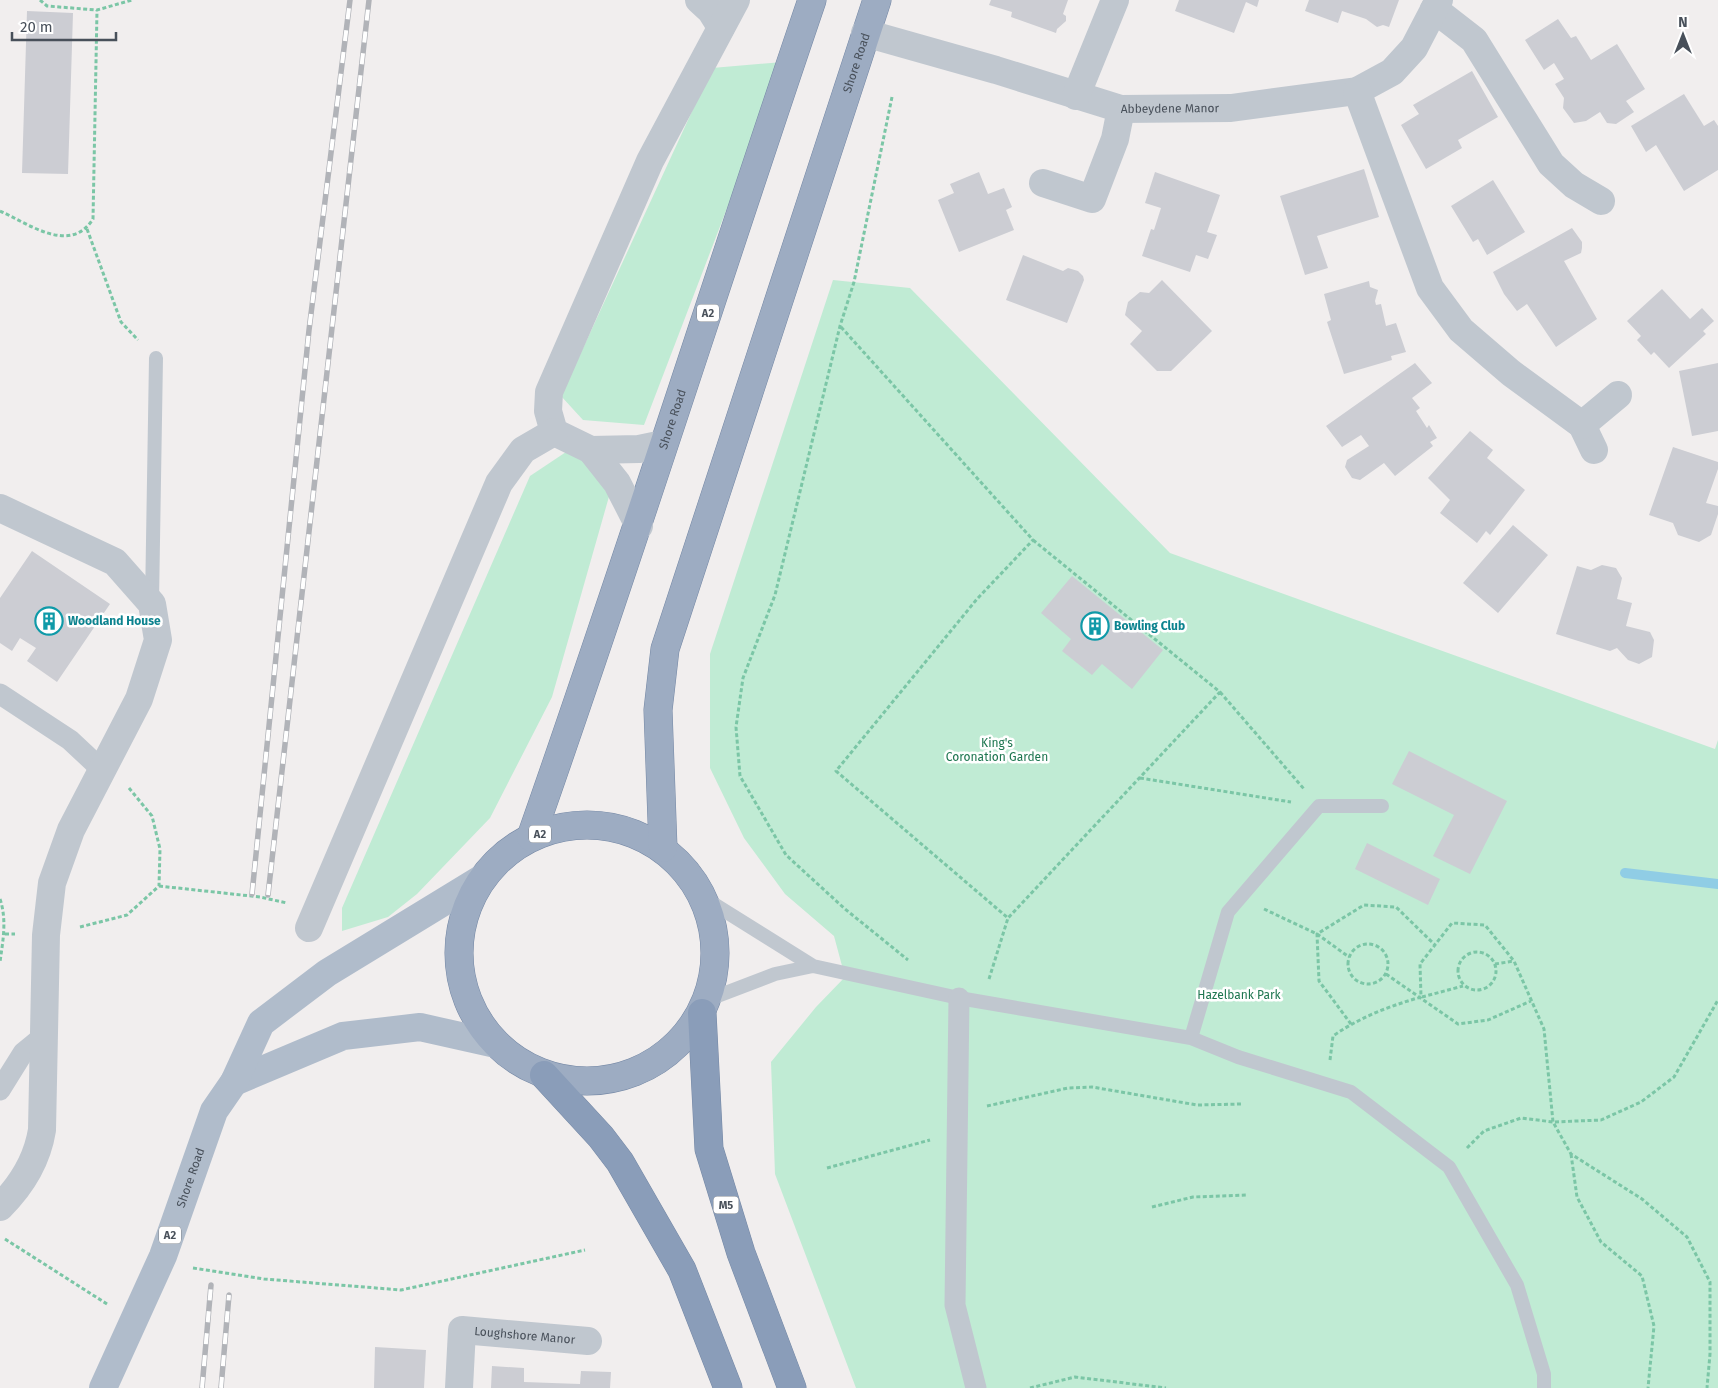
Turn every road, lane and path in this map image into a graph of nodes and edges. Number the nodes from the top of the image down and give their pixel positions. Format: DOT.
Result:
graph roads {
  1 [pos="40,0"];
  2 [pos="132,0"];
  3 [pos="699,0"];
  4 [pos="736,0"];
  5 [pos="812,0"];
  6 [pos="877,0"];
  7 [pos="1116,0"];
  8 [pos="1437,5"];
  9 [pos="97,10"];
  10 [pos="721,27"];
  11 [pos="866,33"];
  12 [pos="1357,91"];
  13 [pos="1076,96"];
  14 [pos="892,97"];
  15 [pos="1121,109"];
  16 [pos="1043,183"];
  17 [pos="1601,202"];
  18 [pos="0,211"];
  19 [pos="87,229"];
  20 [pos="840,326"];
  21 [pos="156,358"];
  22 [pos="1618,395"];
  23 [pos="1582,425"];
  24 [pos="554,432"];
  25 [pos="663,444"];
  26 [pos="591,450"];
  27 [pos="1594,450"];
  28 [pos="0,508"];
  29 [pos="639,526"];
  30 [pos="1033,540"];
  31 [pos="152,604"];
  32 [pos="1220,692"];
  33 [pos="0,694"];
  34 [pos="102,770"];
  35 [pos="1140,778"];
  36 [pos="1319,806"];
  37 [pos="1382,806"];
  38 [pos="531,837"];
  39 [pos="663,848"];
  40 [pos="481,878"];
  41 [pos="159,886"];
  42 [pos="701,896"];
  43 [pos="1240,898"];
  44 [pos="0,899"];
  45 [pos="1008,918"];
  46 [pos="312,922"];
  47 [pos="4,934"];
  48 [pos="1317,934"];
  49 [pos="46,935"];
  50 [pos="1435,945"];
  51 [pos="1349,957"];
  52 [pos="1514,961"];
  53 [pos="0,962"];
  54 [pos="912,963"];
  55 [pos="1495,964"];
  56 [pos="813,966"];
  57 [pos="1386,974"];
  58 [pos="1463,986"];
  59 [pos="1421,997"];
  60 [pos="959,998"];
  61 [pos="1718,1000"];
  62 [pos="1531,1001"];
  63 [pos="981,1002"];
  64 [pos="704,1007"];
  65 [pos="1351,1024"];
  66 [pos="45,1035"];
  67 [pos="1191,1038"];
  68 [pos="496,1044"];
  69 [pos="544,1075"];
  70 [pos="234,1082"];
  71 [pos="1326,1084"];
  72 [pos="0,1090"];
  73 [pos="1241,1104"];
  74 [pos="1553,1122"];
  75 [pos="957,1123"];
  76 [pos="1571,1154"];
  77 [pos="1449,1167"];
  78 [pos="827,1168"];
  79 [pos="1246,1195"];
  80 [pos="0,1206"];
  81 [pos="1152,1207"];
  82 [pos="0,1236"];
  83 [pos="585,1250"];
  84 [pos="189,1276"];
  85 [pos="110,1306"];
  86 [pos="588,1341"];
  87 [pos="103,1388"];
  88 [pos="458,1388"];
  89 [pos="728,1388"];
  90 [pos="792,1388"];
  91 [pos="976,1388"];
  92 [pos="1030,1388"];
  93 [pos="1166,1388"];
  94 [pos="1544,1388"];
  95 [pos="1648,1388"];
  96 [pos="1707,1388"];
  1 -- 9 [label="path"];
  2 -- 9 [label="path"];
  3 -- 10 [label="street"];
  4 -- 10 [label="street"];
  5 -- 25 [label="highway, Shore Road / A2"];
  6 -- 11 [label="highway, Shore Road"];
  7 -- 13 [label="street"];
  8 -- 12 [label="street, Abbeydene Manor"];
  8 -- 17 [label="street"];
  9 -- 19 [label="path"];
  10 -- 24 [label="street"];
  11 -- 13 [label="street, Abbeydene Manor"];
  11 -- 39 [label="highway, Shore Road"];
  12 -- 15 [label="street, Abbeydene Manor"];
  12 -- 23 [label="street"];
  13 -- 15 [label="street, Abbeydene Manor"];
  14 -- 20 [label="path"];
  15 -- 16 [label="street"];
  18 -- 19 [label="path"];
  19 -- 21 [label="path"];
  20 -- 30 [label="path"];
  20 -- 54 [label="path"];
  21 -- 31 [label="lane"];
  22 -- 23 [label="street"];
  23 -- 27 [label="street"];
  24 -- 26 [label="street"];
  24 -- 46 [label="street"];
  25 -- 26 [label="street"];
  25 -- 29 [label="highway, Shore Road / A2"];
  26 -- 29 [label="street"];
  28 -- 31 [label="street"];
  29 -- 38 [label="highway, Shore Road / A2"];
  30 -- 32 [label="path"];
  30 -- 45 [label="path"];
  31 -- 34 [label="street"];
  32 -- 35 [label="path"];
  32 -- 36 [label="path"];
  33 -- 34 [label="street"];
  34 -- 41 [label="path"];
  34 -- 49 [label="street"];
  35 -- 36 [label="path"];
  35 -- 45 [label="path"];
  36 -- 37 [label="lane"];
  36 -- 43 [label="lane"];
  38 -- 39 [label="highway, A2"];
  38 -- 40 [label="highway, A2"];
  39 -- 42 [label="highway, A2"];
  40 -- 68 [label="highway, A2"];
  40 -- 70 [label="main road, Shore Road / A2"];
  41 -- 46 [label="path"];
  41 -- 49 [label="path"];
  42 -- 56 [label="lane"];
  42 -- 64 [label="highway, A2"];
  43 -- 48 [label="path"];
  43 -- 67 [label="lane"];
  44 -- 47 [label="path"];
  45 -- 63 [label="path"];
  47 -- 49 [label="path"];
  47 -- 53 [label="path"];
  48 -- 50 [label="path"];
  48 -- 51 [label="path"];
  48 -- 65 [label="path"];
  49 -- 66 [label="street"];
  50 -- 52 [label="path"];
  50 -- 59 [label="path"];
  51 -- 57 [label="path"];
  51 -- 57 [label="path"];
  52 -- 55 [label="path"];
  52 -- 62 [label="path"];
  55 -- 58 [label="path"];
  55 -- 58 [label="path"];
  56 -- 60 [label="lane"];
  56 -- 64 [label="lane"];
  57 -- 59 [label="path"];
  58 -- 59 [label="path"];
  59 -- 62 [label="path"];
  59 -- 65 [label="path"];
  60 -- 63 [label="lane"];
  60 -- 75 [label="street"];
  61 -- 74 [label="path"];
  62 -- 74 [label="path"];
  63 -- 67 [label="lane"];
  64 -- 69 [label="highway, A2"];
  64 -- 90 [label="highway, M5"];
  65 -- 71 [label="path"];
  66 -- 72 [label="street"];
  66 -- 80 [label="street"];
  67 -- 71 [label="lane"];
  68 -- 69 [label="highway, A2"];
  68 -- 70 [label="main road, A2"];
  69 -- 89 [label="highway"];
  70 -- 87 [label="main road, Shore Road / A2"];
  71 -- 77 [label="lane"];
  73 -- 75 [label="path"];
  74 -- 76 [label="path"];
  74 -- 77 [label="path"];
  75 -- 78 [label="path"];
  75 -- 91 [label="street"];
  76 -- 95 [label="path"];
  76 -- 96 [label="path"];
  77 -- 94 [label="lane"];
  79 -- 81 [label="path"];
  82 -- 85 [label="path"];
  83 -- 84 [label="path"];
  86 -- 88 [label="street, Loughshore Manor"];
  92 -- 93 [label="path"];
}
